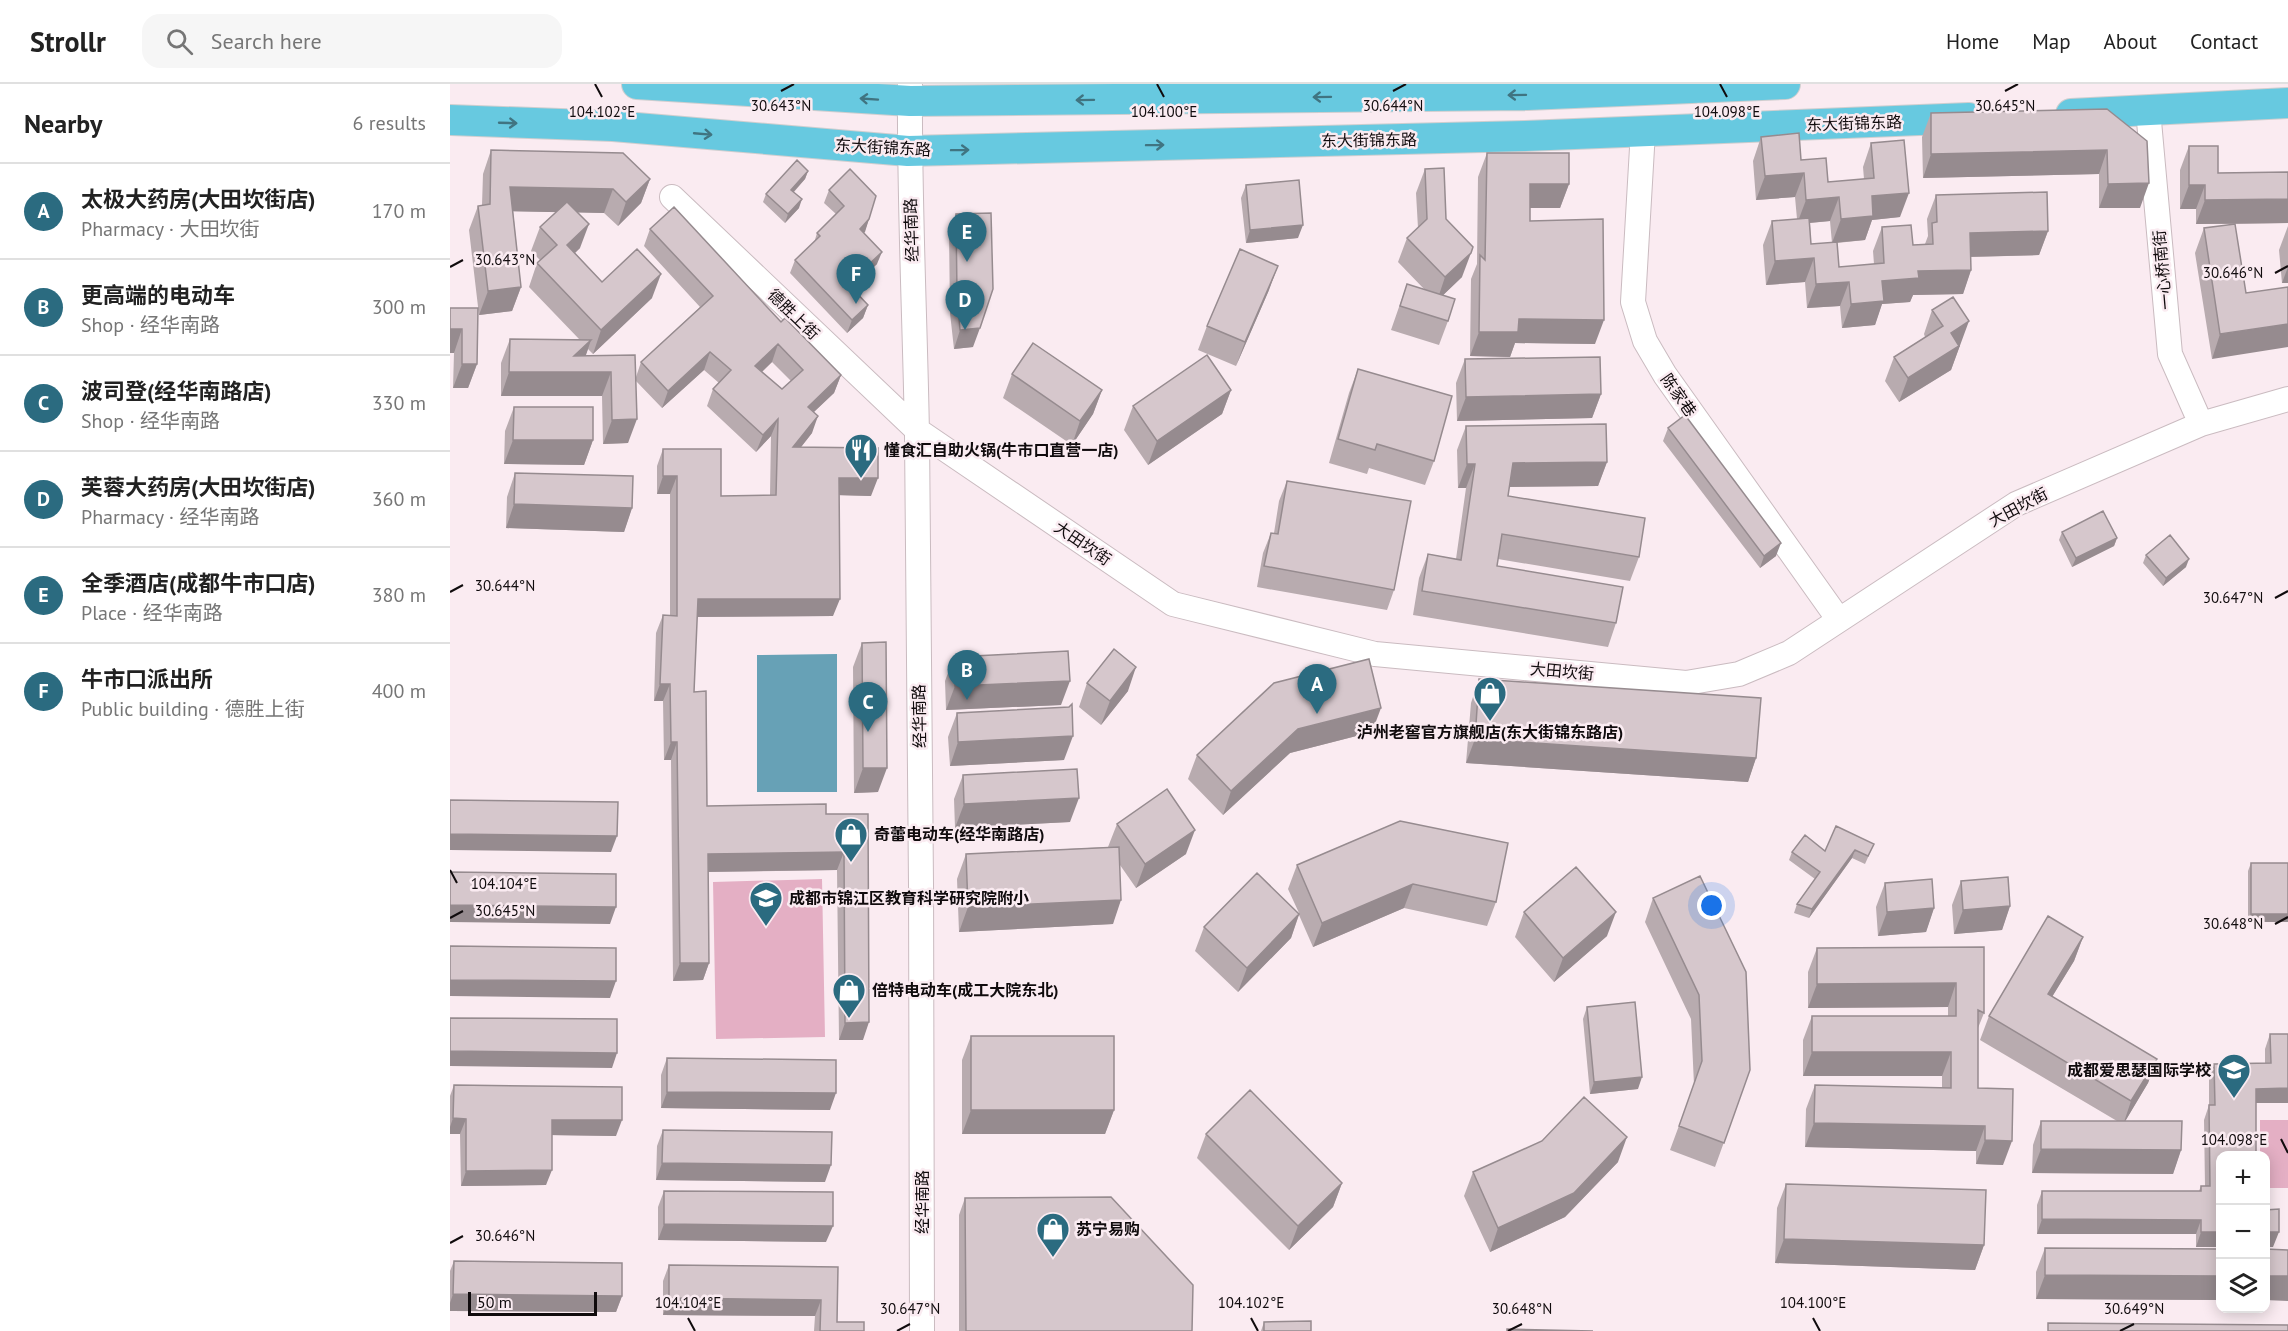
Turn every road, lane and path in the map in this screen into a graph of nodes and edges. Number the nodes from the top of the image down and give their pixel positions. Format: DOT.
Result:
graph roads {
  1 [pos="637,84"];
  2 [pos="1785,84"];
  3 [pos="910,93"];
  4 [pos="2288,103"];
  5 [pos="2148,110"];
  6 [pos="2040,115"];
  7 [pos="1992,117"];
  8 [pos="450,120"];
  9 [pos="1643,131"];
  10 [pos="909,151"];
  11 [pos="672,197"];
  12 [pos="2288,399"];
  13 [pos="2201,424"];
  14 [pos="917,430"];
  15 [pos="1839,620"];
  16 [pos="922,1331"];
  3 -- 1 [label="main road, one-way"];
  2 -- 3 [label="main road, one-way"];
  3 -- 10 [label="street, 经华南路"];
  4 -- 5 [label="main road"];
  5 -- 6 [label="main road"];
  5 -- 13 [label="street, 一心桥南街"];
  7 -- 9 [label="main road, 东大街锦东路"];
  8 -- 10 [label="main road, 东大街锦东路, one-way"];
  10 -- 9 [label="main road, 东大街锦东路, one-way"];
  9 -- 15 [label="street, 陈家巷"];
  10 -- 14 [label="street, 经华南路"];
  11 -- 14 [label="street, 德胜上街"];
  12 -- 13 [label="street, 大田坎街"];
  13 -- 15 [label="street, 大田坎街"];
  14 -- 15 [label="street, 大田坎街"];
  14 -- 16 [label="street, 经华南路"];
}
